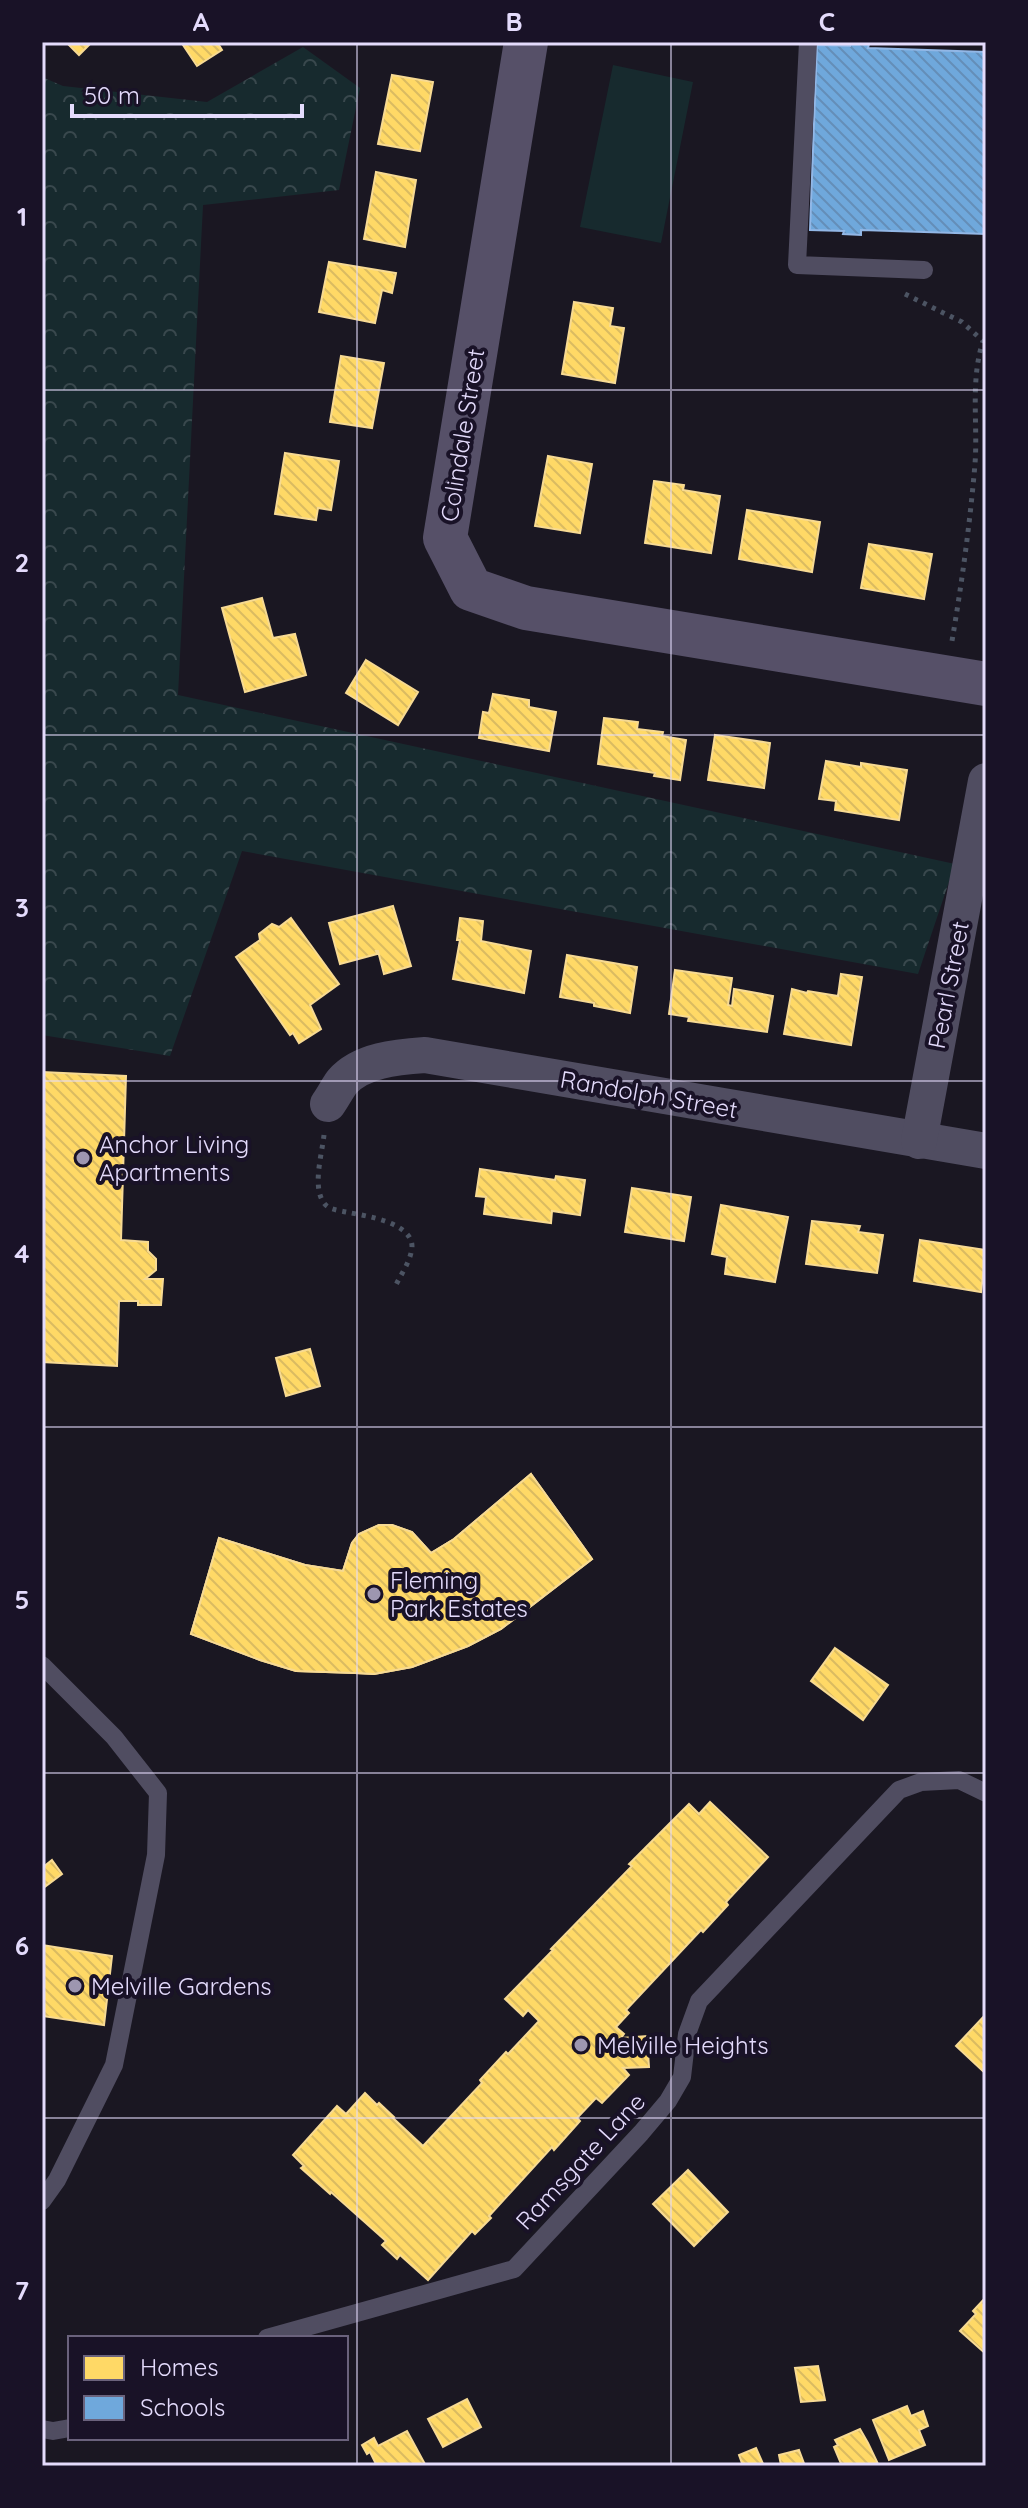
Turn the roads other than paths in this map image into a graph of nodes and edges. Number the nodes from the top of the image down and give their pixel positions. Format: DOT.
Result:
graph roads {
  1 [pos="526,42"];
  2 [pos="808,42"];
  3 [pos="924,270"];
  4 [pos="966,681"];
  5 [pos="986,781"];
  6 [pos="328,1104"];
  7 [pos="919,1141"];
  8 [pos="986,1151"];
  9 [pos="42,1665"];
  10 [pos="986,1793"];
  11 [pos="42,2201"];
  12 [pos="274,2336"];
  13 [pos="68,2428"];
  14 [pos="42,2429"];
  1 -- 4 [label="street, Colindale Street"];
  2 -- 3 [label="lane"];
  5 -- 7 [label="street, Pearl Street"];
  6 -- 7 [label="street, Randolph Street"];
  7 -- 8 [label="street, Randolph Street"];
  9 -- 11 [label="lane"];
  10 -- 12 [label="lane, Ramsgate Lane"];
  13 -- 14 [label="lane"];
}
